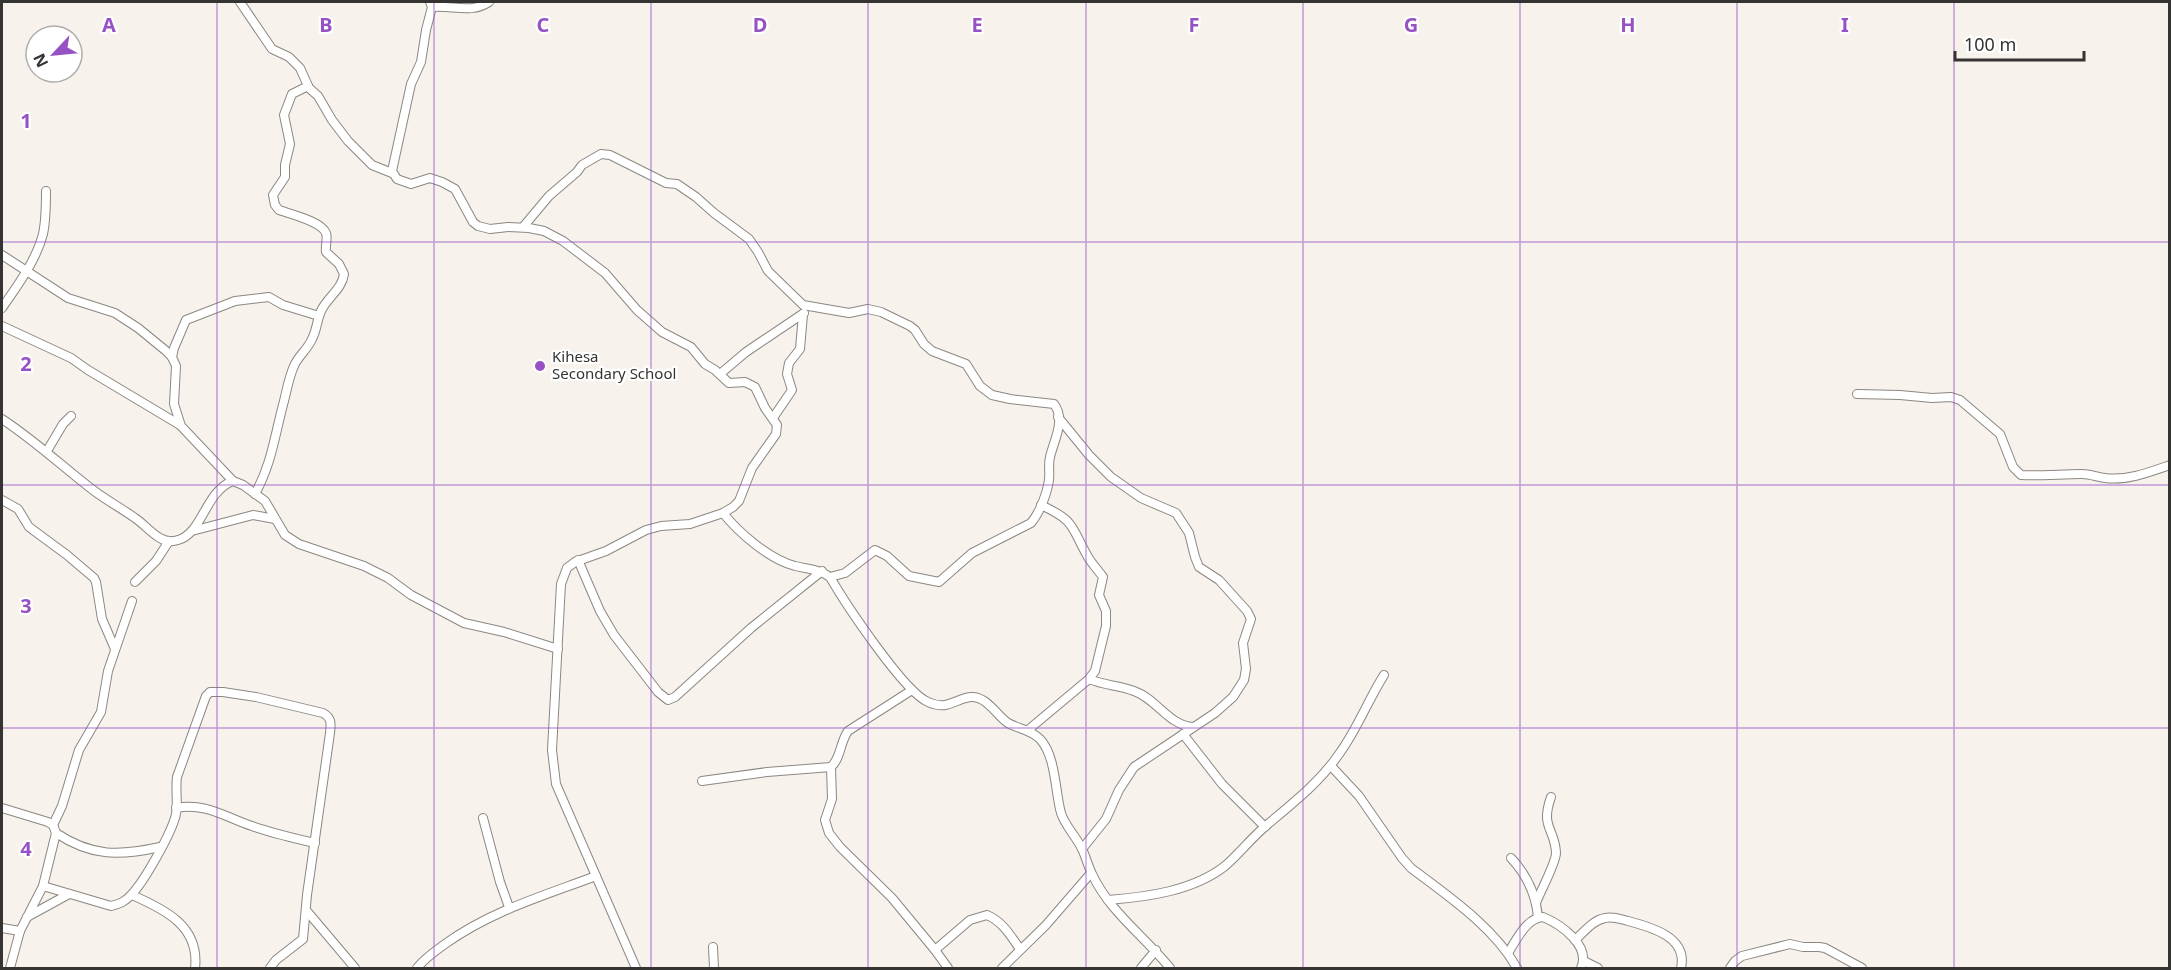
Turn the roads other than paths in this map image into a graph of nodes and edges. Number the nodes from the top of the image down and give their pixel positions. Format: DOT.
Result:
graph roads {
  1 [pos="240,2"];
  2 [pos="489,2"];
  3 [pos="431,4"];
  4 [pos="308,86"];
  5 [pos="392,173"];
  6 [pos="46,191"];
  7 [pos="523,227"];
  8 [pos="2,255"];
  9 [pos="26,272"];
  10 [pos="809,307"];
  11 [pos="2,308"];
  12 [pos="803,314"];
  13 [pos="319,316"];
  14 [pos="2,326"];
  15 [pos="172,357"];
  16 [pos="720,374"];
  17 [pos="1857,394"];
  18 [pos="70,416"];
  19 [pos="1058,417"];
  20 [pos="2,418"];
  21 [pos="773,418"];
  22 [pos="181,426"];
  23 [pos="47,451"];
  24 [pos="2169,465"];
  25 [pos="233,481"];
  26 [pos="255,494"];
  27 [pos="2,500"];
  28 [pos="1041,505"];
  29 [pos="723,513"];
  30 [pos="274,519"];
  31 [pos="192,531"];
  32 [pos="169,541"];
  33 [pos="578,560"];
  34 [pos="822,572"];
  35 [pos="830,578"];
  36 [pos="135,582"];
  37 [pos="132,601"];
  38 [pos="115,649"];
  39 [pos="558,649"];
  40 [pos="1384,675"];
  41 [pos="1089,679"];
  42 [pos="912,690"];
  43 [pos="1193,728"];
  44 [pos="1028,730"];
  45 [pos="1183,735"];
  46 [pos="1331,766"];
  47 [pos="831,767"];
  48 [pos="702,781"];
  49 [pos="1551,797"];
  50 [pos="2,808"];
  51 [pos="176,808"];
  52 [pos="483,818"];
  53 [pos="1265,827"];
  54 [pos="55,829"];
  55 [pos="315,843"];
  56 [pos="160,847"];
  57 [pos="1082,849"];
  58 [pos="1511,858"];
  59 [pos="1091,873"];
  60 [pos="596,876"];
  61 [pos="43,885"];
  62 [pos="69,894"];
  63 [pos="132,895"];
  64 [pos="1108,900"];
  65 [pos="1536,903"];
  66 [pos="509,907"];
  67 [pos="306,910"];
  68 [pos="27,917"];
  69 [pos="1538,918"];
  70 [pos="2,928"];
  71 [pos="20,931"];
  72 [pos="1575,940"];
  73 [pos="713,947"];
  74 [pos="935,950"];
  75 [pos="1020,950"];
  76 [pos="1156,950"];
  77 [pos="1508,953"];
  78 [pos="1583,965"];
  79 [pos="10,969"];
  80 [pos="195,969"];
  81 [pos="270,969"];
  82 [pos="355,969"];
  83 [pos="417,969"];
  84 [pos="636,969"];
  85 [pos="714,969"];
  86 [pos="948,969"];
  87 [pos="1002,969"];
  88 [pos="1142,969"];
  89 [pos="1170,969"];
  90 [pos="1516,969"];
  91 [pos="1599,969"];
  92 [pos="1681,969"];
  93 [pos="1730,969"];
  94 [pos="1862,969"];
  1 -- 4 [label="street"];
  2 -- 3 [label="street"];
  3 -- 5 [label="street"];
  4 -- 5 [label="street"];
  4 -- 13 [label="street"];
  5 -- 7 [label="street"];
  6 -- 9 [label="street"];
  7 -- 10 [label="street"];
  7 -- 16 [label="street"];
  8 -- 9 [label="street"];
  9 -- 11 [label="street"];
  9 -- 15 [label="street"];
  10 -- 12 [label="street"];
  10 -- 19 [label="street"];
  12 -- 16 [label="street"];
  12 -- 21 [label="street"];
  13 -- 15 [label="street"];
  13 -- 26 [label="street"];
  14 -- 22 [label="street"];
  15 -- 22 [label="street"];
  16 -- 21 [label="street"];
  17 -- 24 [label="street"];
  18 -- 23 [label="street"];
  19 -- 28 [label="street"];
  19 -- 43 [label="street"];
  20 -- 23 [label="street"];
  21 -- 29 [label="street"];
  22 -- 25 [label="street"];
  23 -- 32 [label="street"];
  25 -- 26 [label="street"];
  25 -- 31 [label="street"];
  26 -- 30 [label="street"];
  27 -- 38 [label="street"];
  28 -- 35 [label="street"];
  28 -- 41 [label="street"];
  29 -- 33 [label="street"];
  29 -- 34 [label="street"];
  30 -- 31 [label="street"];
  30 -- 39 [label="street"];
  31 -- 32 [label="street"];
  32 -- 36 [label="street"];
  33 -- 34 [label="street"];
  33 -- 39 [label="street"];
  34 -- 35 [label="street"];
  35 -- 42 [label="street"];
  37 -- 38 [label="street"];
  38 -- 54 [label="street"];
  39 -- 60 [label="street"];
  40 -- 46 [label="street"];
  41 -- 43 [label="street"];
  41 -- 44 [label="street"];
  42 -- 44 [label="street"];
  42 -- 47 [label="street"];
  43 -- 45 [label="street"];
  44 -- 57 [label="street"];
  45 -- 53 [label="street"];
  45 -- 57 [label="street"];
  46 -- 53 [label="street"];
  46 -- 77 [label="street"];
  47 -- 48 [label="street"];
  47 -- 74 [label="street"];
  49 -- 65 [label="street"];
  50 -- 54 [label="street"];
  51 -- 55 [label="street"];
  51 -- 55 [label="street"];
  51 -- 56 [label="street"];
  52 -- 66 [label="street"];
  53 -- 64 [label="street"];
  54 -- 56 [label="street"];
  54 -- 61 [label="street"];
  55 -- 67 [label="street"];
  56 -- 63 [label="street"];
  57 -- 59 [label="street"];
  58 -- 65 [label="street"];
  59 -- 64 [label="street"];
  59 -- 75 [label="street"];
  60 -- 66 [label="street"];
  60 -- 84 [label="street"];
  61 -- 62 [label="street"];
  61 -- 68 [label="street"];
  62 -- 63 [label="street"];
  62 -- 68 [label="street"];
  63 -- 80 [label="street"];
  64 -- 76 [label="street"];
  65 -- 69 [label="street"];
  66 -- 83 [label="street"];
  67 -- 81 [label="street"];
  67 -- 82 [label="street"];
  68 -- 71 [label="street"];
  69 -- 72 [label="street"];
  69 -- 77 [label="street"];
  70 -- 71 [label="street"];
  71 -- 79 [label="street"];
  72 -- 78 [label="street"];
  72 -- 92 [label="street"];
  73 -- 85 [label="street"];
  74 -- 75 [label="street"];
  74 -- 86 [label="street"];
  75 -- 87 [label="street"];
  76 -- 88 [label="street"];
  76 -- 89 [label="street"];
  77 -- 90 [label="street"];
  78 -- 91 [label="street"];
  93 -- 94 [label="street"];
}
